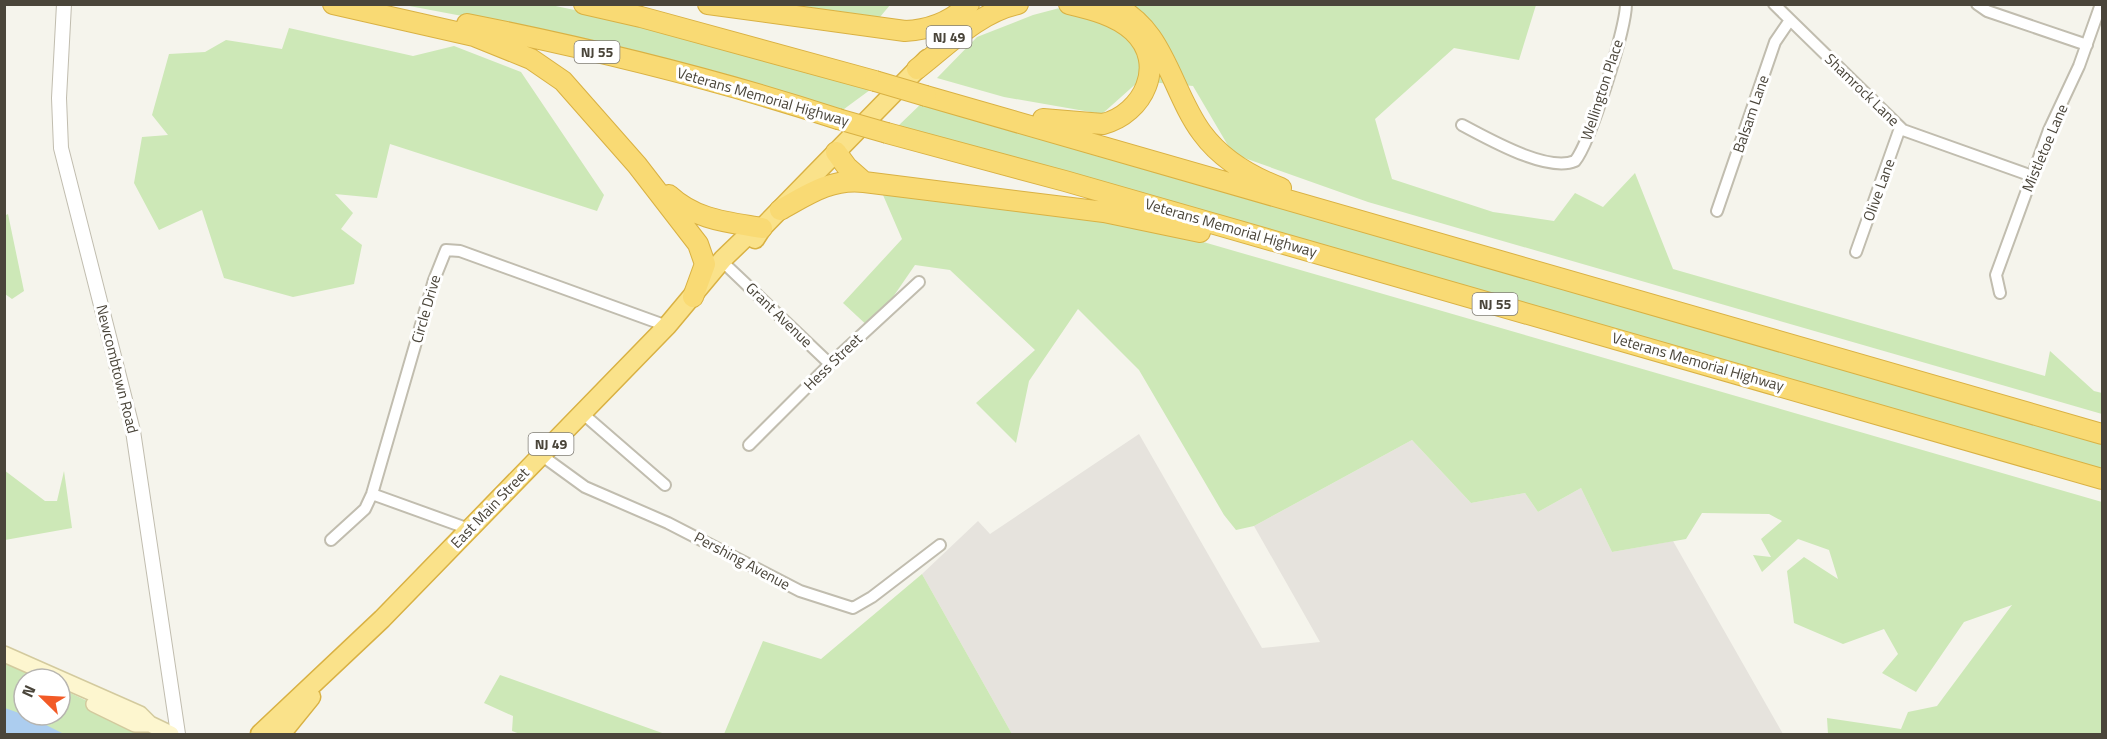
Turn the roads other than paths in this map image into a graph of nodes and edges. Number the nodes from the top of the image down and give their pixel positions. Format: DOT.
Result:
graph roads {
  1 [pos="64,4"];
  2 [pos="333,4"];
  3 [pos="352,4"];
  4 [pos="584,4"];
  5 [pos="708,4"];
  6 [pos="969,4"];
  7 [pos="981,4"];
  8 [pos="1018,4"];
  9 [pos="1069,4"];
  10 [pos="1110,4"];
  11 [pos="1626,4"];
  12 [pos="1774,4"];
  13 [pos="1977,4"];
  14 [pos="2101,4"];
  15 [pos="1790,20"];
  16 [pos="2087,45"];
  17 [pos="917,69"];
  18 [pos="966,108"];
  19 [pos="1462,125"];
  20 [pos="1900,128"];
  21 [pos="836,152"];
  22 [pos="637,165"];
  23 [pos="2032,176"];
  24 [pos="864,182"];
  25 [pos="780,210"];
  26 [pos="1717,211"];
  27 [pos="762,228"];
  28 [pos="1454,248"];
  29 [pos="1856,252"];
  30 [pos="728,267"];
  31 [pos="919,282"];
  32 [pos="1437,288"];
  33 [pos="2000,293"];
  34 [pos="693,297"];
  35 [pos="667,326"];
  36 [pos="830,364"];
  37 [pos="582,413"];
  38 [pos="2103,434"];
  39 [pos="749,445"];
  40 [pos="541,455"];
  41 [pos="2103,479"];
  42 [pos="665,485"];
  43 [pos="372,494"];
  44 [pos="469,529"];
  45 [pos="331,540"];
  46 [pos="940,544"];
  47 [pos="4,654"];
  48 [pos="335,664"];
  49 [pos="72,694"];
  50 [pos="143,728"];
  51 [pos="171,735"];
  52 [pos="178,735"];
  53 [pos="260,735"];
  54 [pos="281,735"];
  1 -- 52 [label="street, Newcombtown Road"];
  2 -- 22 [label="highway"];
  3 -- 32 [label="highway, Veterans Memorial Highway / NJ 55, bridge"];
  4 -- 18 [label="highway, bridge"];
  5 -- 6 [label="highway"];
  7 -- 17 [label="highway, East Main Street / NJ 49"];
  8 -- 17 [label="highway"];
  9 -- 18 [label="highway"];
  10 -- 28 [label="highway"];
  11 -- 19 [label="street, Wellington Place"];
  12 -- 15 [label="street, Shamrock Lane"];
  13 -- 16 [label="street"];
  14 -- 16 [label="street, Mistletoe Lane"];
  15 -- 20 [label="street, Shamrock Lane"];
  15 -- 26 [label="street, Balsam Lane"];
  16 -- 23 [label="street, Mistletoe Lane"];
  17 -- 21 [label="highway, East Main Street / NJ 49"];
  18 -- 28 [label="highway"];
  20 -- 23 [label="street, Shamrock Lane"];
  20 -- 29 [label="street, Olive Lane"];
  21 -- 24 [label="highway"];
  21 -- 25 [label="highway, East Main Street / NJ 49"];
  22 -- 27 [label="highway"];
  22 -- 34 [label="highway"];
  23 -- 33 [label="street, Mistletoe Lane"];
  24 -- 25 [label="highway"];
  24 -- 32 [label="highway"];
  25 -- 27 [label="highway, East Main Street / NJ 49"];
  27 -- 30 [label="highway, East Main Street / NJ 49"];
  27 -- 34 [label="highway, East Main Street / NJ 49"];
  28 -- 38 [label="highway"];
  30 -- 34 [label="highway, East Main Street / NJ 49"];
  30 -- 36 [label="street, Grant Avenue"];
  31 -- 36 [label="street, Hess Street"];
  32 -- 41 [label="highway, Veterans Memorial Highway / NJ 55"];
  34 -- 35 [label="highway, East Main Street / NJ 49"];
  35 -- 37 [label="highway, East Main Street / NJ 49"];
  35 -- 43 [label="street, Circle Drive"];
  36 -- 39 [label="street, Hess Street"];
  37 -- 40 [label="highway, East Main Street / NJ 49"];
  37 -- 42 [label="street"];
  40 -- 44 [label="highway, East Main Street / NJ 49"];
  40 -- 46 [label="street, Pershing Avenue"];
  43 -- 44 [label="street"];
  43 -- 45 [label="street"];
  44 -- 48 [label="highway, East Main Street / NJ 49"];
  47 -- 50 [label="main road"];
  48 -- 53 [label="highway, East Main Street / NJ 49"];
  48 -- 54 [label="highway, East Main Street / NJ 49"];
  49 -- 50 [label="main road"];
  50 -- 51 [label="main road"];
}
